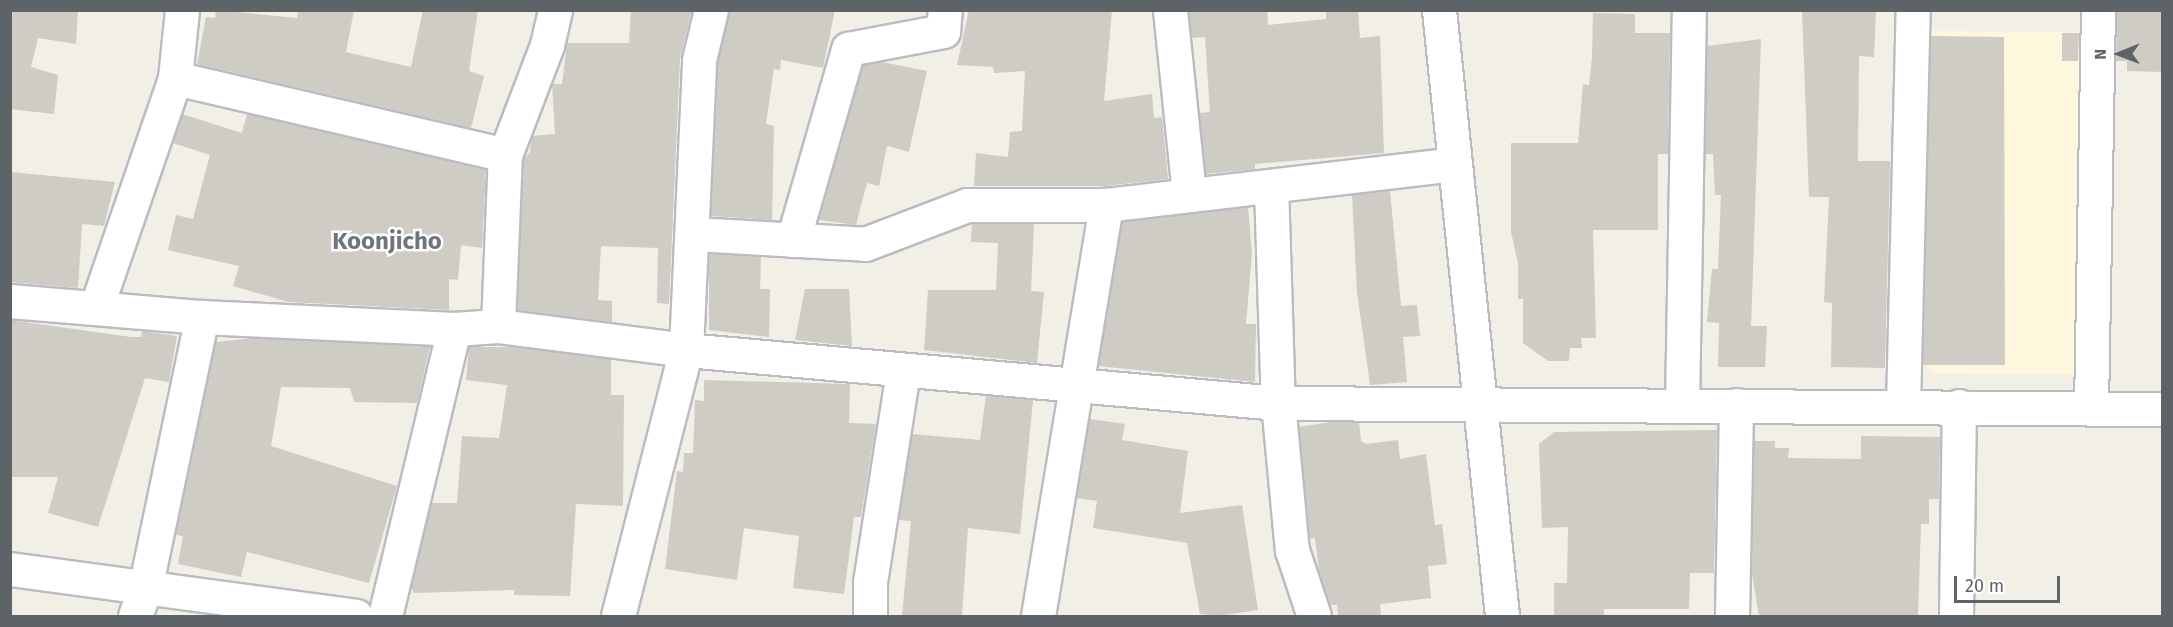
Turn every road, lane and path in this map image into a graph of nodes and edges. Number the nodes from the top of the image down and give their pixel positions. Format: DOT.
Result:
graph roads {
  1 [pos="182,10"];
  2 [pos="555,10"];
  3 [pos="711,10"];
  4 [pos="945,10"];
  5 [pos="1170,10"];
  6 [pos="1439,10"];
  7 [pos="1689,10"];
  8 [pos="1912,10"];
  9 [pos="2098,10"];
  10 [pos="175,78"];
  11 [pos="506,155"];
  12 [pos="1455,164"];
  13 [pos="1271,186"];
  14 [pos="1189,195"];
  15 [pos="1106,205"];
  16 [pos="694,234"];
  17 [pos="793,240"];
  18 [pos="10,301"];
  19 [pos="96,308"];
  20 [pos="202,317"];
  21 [pos="498,326"];
  22 [pos="454,329"];
  23 [pos="686,350"];
  24 [pos="903,371"];
  25 [pos="1073,386"];
  26 [pos="1278,403"];
  27 [pos="1480,404"];
  28 [pos="1682,405"];
  29 [pos="1736,405"];
  30 [pos="1903,406"];
  31 [pos="1959,406"];
  32 [pos="2091,408"];
  33 [pos="2163,409"];
  34 [pos="10,568"];
  35 [pos="140,603"];
  36 [pos="356,616"];
  37 [pos="385,616"];
  38 [pos="618,616"];
  39 [pos="870,616"];
  40 [pos="1038,616"];
  41 [pos="1314,616"];
  42 [pos="1502,616"];
  43 [pos="1732,616"];
  44 [pos="1956,616"];
  1 -- 10 [label="street"];
  2 -- 11 [label="street"];
  3 -- 16 [label="street"];
  4 -- 17 [label="street"];
  5 -- 14 [label="street"];
  6 -- 12 [label="street"];
  7 -- 28 [label="street"];
  8 -- 30 [label="street"];
  9 -- 32 [label="street"];
  10 -- 11 [label="street"];
  10 -- 19 [label="street"];
  11 -- 21 [label="street"];
  12 -- 13 [label="street"];
  12 -- 27 [label="street"];
  13 -- 14 [label="street"];
  13 -- 26 [label="street"];
  14 -- 15 [label="street"];
  15 -- 17 [label="street"];
  15 -- 25 [label="street"];
  16 -- 17 [label="street"];
  16 -- 23 [label="street"];
  18 -- 19 [label="street"];
  19 -- 20 [label="street"];
  20 -- 22 [label="street"];
  20 -- 35 [label="street"];
  21 -- 22 [label="street"];
  21 -- 23 [label="street"];
  22 -- 37 [label="street"];
  23 -- 24 [label="street"];
  23 -- 38 [label="street"];
  24 -- 25 [label="street"];
  24 -- 39 [label="street"];
  25 -- 26 [label="street"];
  25 -- 40 [label="street"];
  26 -- 27 [label="street"];
  26 -- 41 [label="street"];
  27 -- 28 [label="street"];
  27 -- 42 [label="street"];
  28 -- 29 [label="street"];
  29 -- 30 [label="street"];
  29 -- 43 [label="street"];
  30 -- 31 [label="street"];
  31 -- 32 [label="street"];
  31 -- 44 [label="street"];
  32 -- 33 [label="street"];
  34 -- 35 [label="street"];
  35 -- 36 [label="street"];
}
